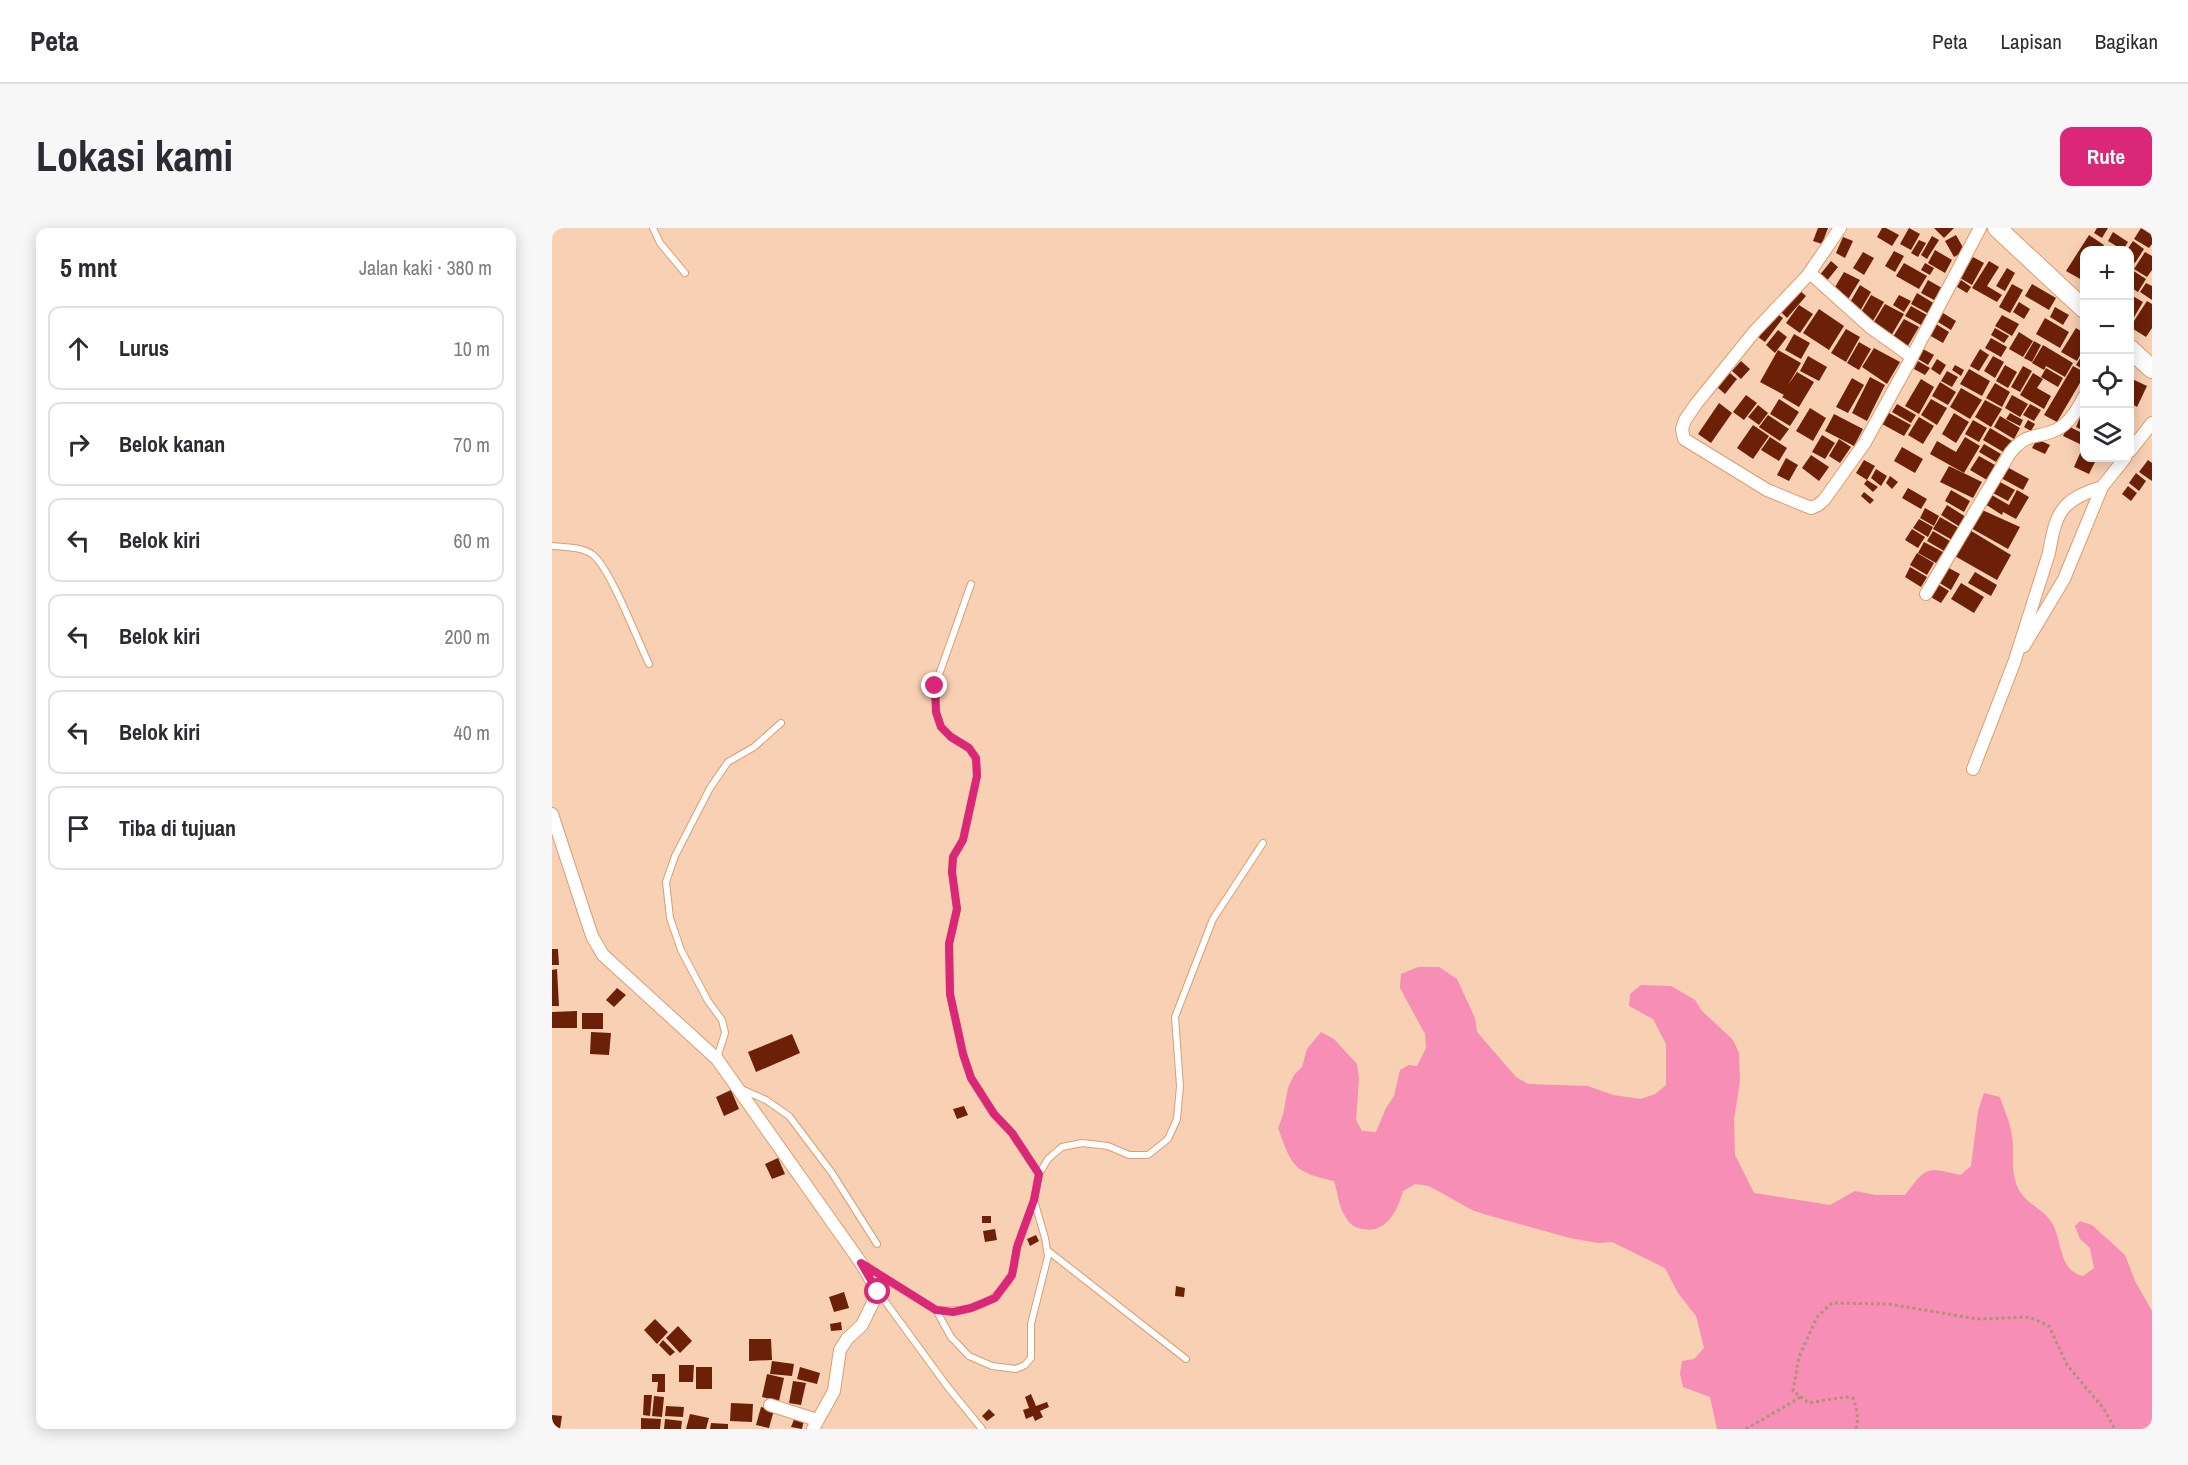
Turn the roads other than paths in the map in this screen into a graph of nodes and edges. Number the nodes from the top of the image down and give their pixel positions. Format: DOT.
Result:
graph roads {
  1 [pos="652,228"];
  2 [pos="1840,228"];
  3 [pos="1980,228"];
  4 [pos="1997,228"];
  5 [pos="685,273"];
  6 [pos="1810,273"];
  7 [pos="2080,304"];
  8 [pos="2134,353"];
  9 [pos="1912,357"];
  10 [pos="2152,369"];
  11 [pos="2080,404"];
  12 [pos="2152,423"];
  13 [pos="2134,446"];
  14 [pos="2122,462"];
  15 [pos="2102,487"];
  16 [pos="552,546"];
  17 [pos="971,585"];
  18 [pos="1926,594"];
  19 [pos="2014,663"];
  20 [pos="649,664"];
  21 [pos="781,723"];
  22 [pos="1973,770"];
  23 [pos="552,814"];
  24 [pos="1263,843"];
  25 [pos="717,1059"];
  26 [pos="738,1088"];
  27 [pos="1039,1174"];
  28 [pos="1034,1200"];
  29 [pos="877,1244"];
  30 [pos="1047,1250"];
  31 [pos="861,1263"];
  32 [pos="878,1292"];
  33 [pos="936,1310"];
  34 [pos="1186,1359"];
  35 [pos="770,1405"];
  36 [pos="815,1425"];
  37 [pos="982,1429"];
  1 -- 5 [label="lane"];
  2 -- 6 [label="street"];
  3 -- 9 [label="street"];
  4 -- 7 [label="main road"];
  6 -- 9 [label="street"];
  6 -- 9 [label="street"];
  8 -- 10 [label="main road"];
  11 -- 18 [label="street"];
  12 -- 13 [label="street"];
  14 -- 15 [label="street"];
  15 -- 19 [label="street"];
  15 -- 19 [label="street"];
  16 -- 20 [label="lane"];
  17 -- 27 [label="lane"];
  19 -- 22 [label="street"];
  21 -- 25 [label="lane"];
  23 -- 25 [label="street"];
  24 -- 27 [label="lane"];
  25 -- 26 [label="street"];
  26 -- 29 [label="lane"];
  26 -- 31 [label="street"];
  27 -- 28 [label="lane"];
  28 -- 30 [label="lane"];
  28 -- 33 [label="lane"];
  30 -- 33 [label="lane"];
  30 -- 34 [label="lane"];
  31 -- 32 [label="street"];
  31 -- 33 [label="lane"];
  32 -- 36 [label="street"];
  32 -- 37 [label="lane"];
  35 -- 36 [label="street"];
}
